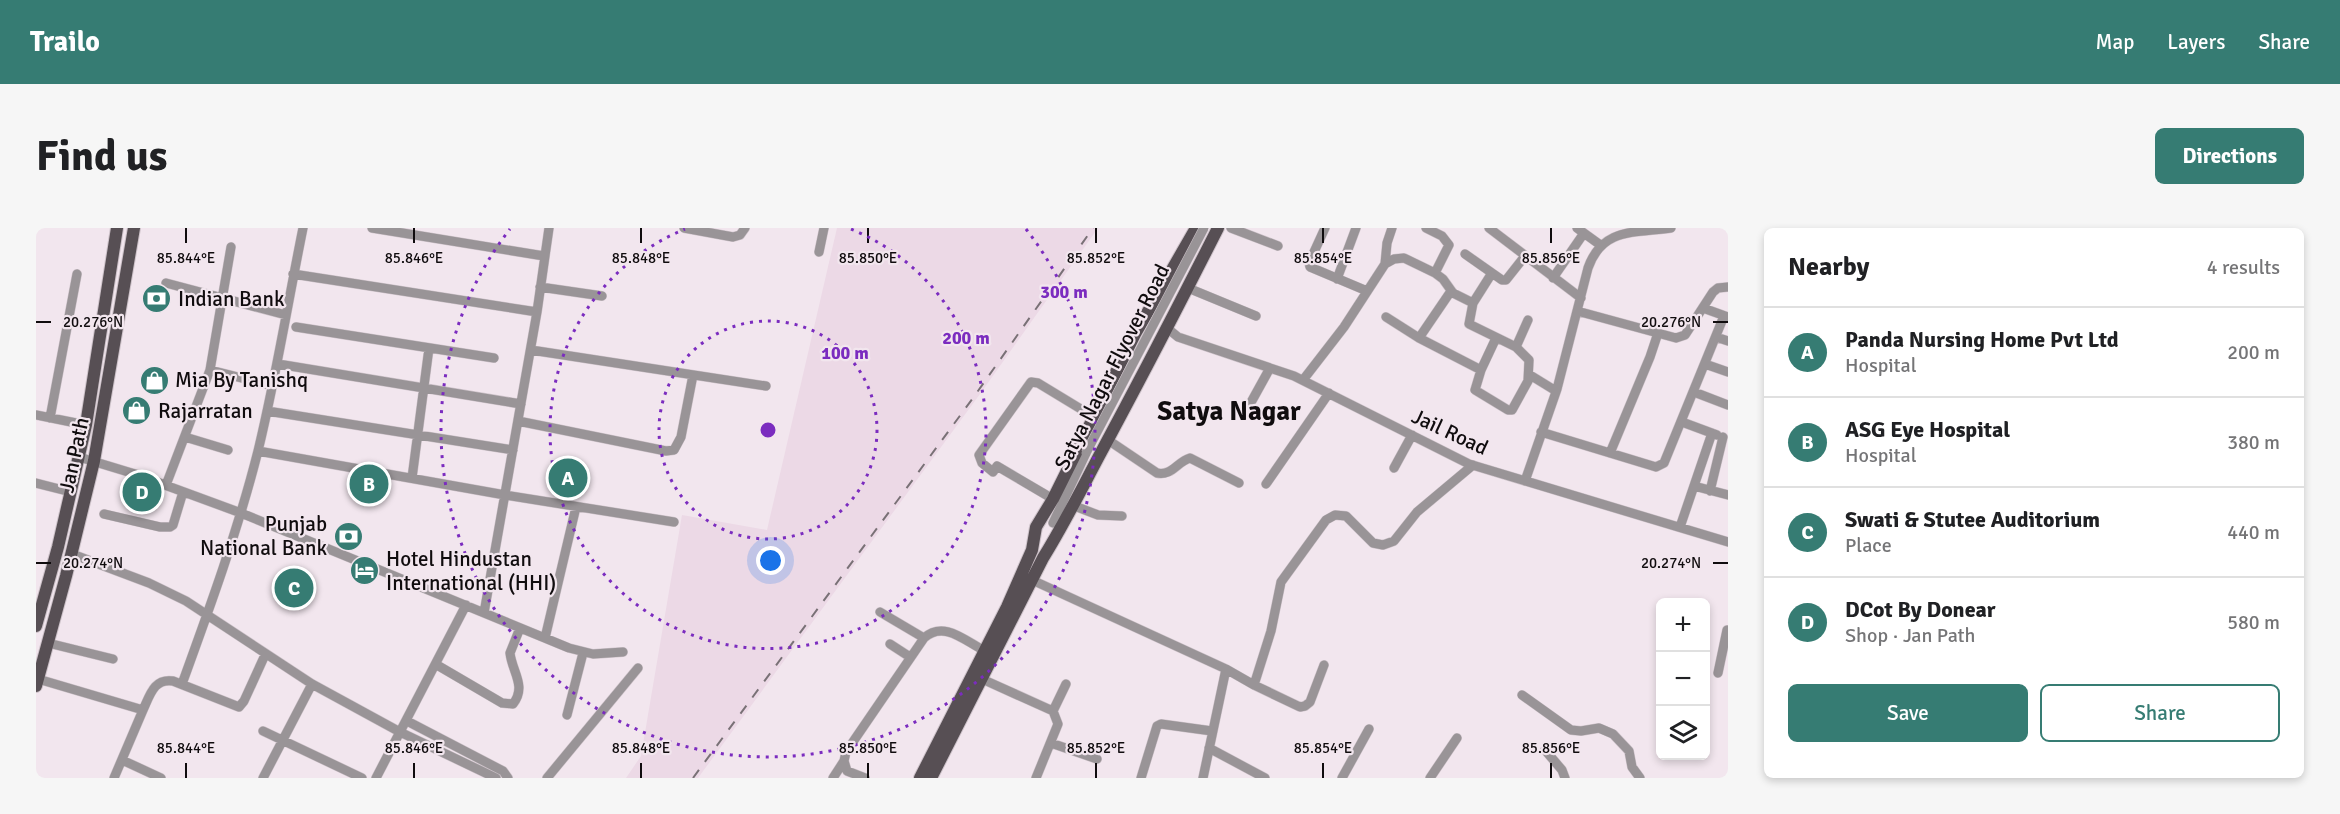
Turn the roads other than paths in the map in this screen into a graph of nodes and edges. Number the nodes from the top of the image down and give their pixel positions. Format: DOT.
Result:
graph roads {
  1 [pos="117,228"];
  2 [pos="134,228"];
  3 [pos="303,228"];
  4 [pos="372,228"];
  5 [pos="549,228"];
  6 [pos="684,228"];
  7 [pos="745,228"];
  8 [pos="824,228"];
  9 [pos="1196,228"];
  10 [pos="1204,228"];
  11 [pos="1218,228"];
  12 [pos="1231,228"];
  13 [pos="1324,228"];
  14 [pos="1356,228"];
  15 [pos="1392,228"];
  16 [pos="1426,228"];
  17 [pos="1489,228"];
  18 [pos="1671,228"];
  19 [pos="390,230"];
  20 [pos="1581,230"];
  21 [pos="1642,230"];
  22 [pos="1189,240"];
  23 [pos="1599,244"];
  24 [pos="1278,246"];
  25 [pos="231,247"];
  26 [pos="1207,249"];
  27 [pos="819,252"];
  28 [pos="1465,254"];
  29 [pos="544,256"];
  30 [pos="1525,256"];
  31 [pos="1385,264"];
  32 [pos="1435,273"];
  33 [pos="1492,273"];
  34 [pos="77,274"];
  35 [pos="293,274"];
  36 [pos="1553,278"];
  37 [pos="1337,279"];
  38 [pos="166,283"];
  39 [pos="540,287"];
  40 [pos="1728,287"];
  41 [pos="1188,288"];
  42 [pos="1367,291"];
  43 [pos="1451,291"];
  44 [pos="602,296"];
  45 [pos="1581,298"];
  46 [pos="223,299"];
  47 [pos="1473,303"];
  48 [pos="1703,308"];
  49 [pos="1577,311"];
  50 [pos="537,312"];
  51 [pos="286,315"];
  52 [pos="1256,316"];
  53 [pos="1726,316"];
  54 [pos="1386,317"];
  55 [pos="1528,320"];
  56 [pos="296,327"];
  57 [pos="1167,328"];
  58 [pos="1658,333"];
  59 [pos="1716,337"];
  60 [pos="1419,338"];
  61 [pos="1496,338"];
  62 [pos="1728,341"];
  63 [pos="1516,347"];
  64 [pos="429,348"];
  65 [pos="531,350"];
  66 [pos="494,358"];
  67 [pos="278,364"];
  68 [pos="1705,364"];
  69 [pos="1270,368"];
  70 [pos="210,370"];
  71 [pos="1481,370"];
  72 [pos="1728,372"];
  73 [pos="693,375"];
  74 [pos="1530,375"];
  75 [pos="1303,380"];
  76 [pos="273,386"];
  77 [pos="766,386"];
  78 [pos="424,388"];
  79 [pos="1556,392"];
  80 [pos="1694,392"];
  81 [pos="1329,393"];
  82 [pos="521,404"];
  83 [pos="1728,405"];
  84 [pos="1249,406"];
  85 [pos="267,411"];
  86 [pos="36,415"];
  87 [pos="1094,417"];
  88 [pos="50,418"];
  89 [pos="518,421"];
  90 [pos="1682,422"];
  91 [pos="86,425"];
  92 [pos="1541,432"];
  93 [pos="1713,433"];
  94 [pos="417,435"];
  95 [pos="1412,435"];
  96 [pos="185,437"];
  97 [pos="1726,438"];
  98 [pos="1108,440"];
  99 [pos="228,450"];
  100 [pos="513,450"];
  101 [pos="258,451"];
  102 [pos="1610,453"];
  103 [pos="79,458"];
  104 [pos="94,461"];
  105 [pos="1473,465"];
  106 [pos="1394,468"];
  107 [pos="412,478"];
  108 [pos="1525,481"];
  109 [pos="36,483"];
  110 [pos="1239,483"];
  111 [pos="1266,484"];
  112 [pos="166,485"];
  113 [pos="1694,486"];
  114 [pos="1710,491"];
  115 [pos="71,492"];
  116 [pos="183,492"];
  117 [pos="505,495"];
  118 [pos="1728,495"];
  119 [pos="1053,499"];
  120 [pos="1072,505"];
  121 [pos="576,507"];
  122 [pos="241,513"];
  123 [pos="104,514"];
  124 [pos="1122,516"];
  125 [pos="674,522"];
  126 [pos="1680,527"];
  127 [pos="1037,528"];
  128 [pos="1054,533"];
  129 [pos="1728,542"];
  130 [pos="72,554"];
  131 [pos="1032,580"];
  132 [pos="466,605"];
  133 [pos="38,608"];
  134 [pos="880,612"];
  135 [pos="484,613"];
  136 [pos="207,616"];
  137 [pos="36,626"];
  138 [pos="520,628"];
  139 [pos="1727,630"];
  140 [pos="545,638"];
  141 [pos="924,638"];
  142 [pos="48,643"];
  143 [pos="890,644"];
  144 [pos="985,651"];
  145 [pos="623,652"];
  146 [pos="583,653"];
  147 [pos="266,655"];
  148 [pos="910,657"];
  149 [pos="112,659"];
  150 [pos="437,665"];
  151 [pos="1324,665"];
  152 [pos="638,668"];
  153 [pos="1226,669"];
  154 [pos="1718,673"];
  155 [pos="982,679"];
  156 [pos="37,682"];
  157 [pos="182,684"];
  158 [pos="312,684"];
  159 [pos="1066,684"];
  160 [pos="1254,685"];
  161 [pos="1522,695"];
  162 [pos="143,710"];
  163 [pos="1053,711"];
  164 [pos="567,715"];
  165 [pos="407,721"];
  166 [pos="1370,729"];
  167 [pos="263,731"];
  168 [pos="1212,731"];
  169 [pos="400,732"];
  170 [pos="1457,738"];
  171 [pos="284,741"];
  172 [pos="1051,742"];
  173 [pos="1209,748"];
  174 [pos="1545,750"];
  175 [pos="1097,759"];
  176 [pos="122,760"];
  177 [pos="844,762"];
  178 [pos="114,778"];
  179 [pos="161,778"];
  180 [pos="263,778"];
  181 [pos="362,778"];
  182 [pos="376,778"];
  183 [pos="496,778"];
  184 [pos="508,778"];
  185 [pos="547,778"];
  186 [pos="833,778"];
  187 [pos="865,778"];
  188 [pos="920,778"];
  189 [pos="931,778"];
  190 [pos="1036,778"];
  191 [pos="1141,778"];
  192 [pos="1203,778"];
  193 [pos="1266,778"];
  194 [pos="1342,778"];
  195 [pos="1430,778"];
  196 [pos="1565,778"];
  197 [pos="1640,778"];
  1 -- 91 [label="main road, Jan Path"];
  2 -- 104 [label="main road, Jan Path"];
  3 -- 35 [label="street"];
  4 -- 19 [label="street"];
  5 -- 29 [label="street"];
  6 -- 7 [label="street"];
  8 -- 27 [label="street"];
  9 -- 22 [label="main road"];
  10 -- 128 [label="street, Satya Nagar Flyover Road, bridge"];
  11 -- 26 [label="main road"];
  12 -- 24 [label="street"];
  13 -- 37 [label="street"];
  14 -- 37 [label="street"];
  15 -- 31 [label="street"];
  16 -- 32 [label="street"];
  17 -- 30 [label="street"];
  18 -- 21 [label="street"];
  19 -- 29 [label="street"];
  20 -- 23 [label="street"];
  20 -- 36 [label="street"];
  21 -- 23 [label="street"];
  22 -- 26 [label="main road"];
  22 -- 87 [label="main road"];
  23 -- 45 [label="street"];
  25 -- 46 [label="street"];
  26 -- 41 [label="main road"];
  28 -- 33 [label="street"];
  29 -- 39 [label="street"];
  30 -- 33 [label="street"];
  30 -- 36 [label="street"];
  31 -- 32 [label="street"];
  31 -- 42 [label="street"];
  32 -- 43 [label="street"];
  33 -- 47 [label="street"];
  34 -- 88 [label="street"];
  35 -- 50 [label="street"];
  35 -- 51 [label="street"];
  36 -- 45 [label="street"];
  37 -- 42 [label="street"];
  38 -- 46 [label="street"];
  39 -- 44 [label="street"];
  39 -- 50 [label="street"];
  40 -- 48 [label="street"];
  41 -- 52 [label="street"];
  41 -- 57 [label="main road"];
  42 -- 75 [label="street"];
  43 -- 47 [label="street"];
  43 -- 60 [label="street"];
  45 -- 49 [label="street"];
  46 -- 51 [label="street"];
  46 -- 70 [label="street"];
  47 -- 61 [label="street"];
  48 -- 53 [label="street"];
  48 -- 58 [label="street"];
  49 -- 58 [label="street"];
  49 -- 79 [label="street"];
  50 -- 65 [label="street"];
  51 -- 67 [label="street"];
  53 -- 59 [label="street"];
  54 -- 60 [label="street"];
  55 -- 63 [label="street"];
  56 -- 64 [label="street"];
  57 -- 69 [label="street, Jail Road"];
  57 -- 98 [label="main road"];
  58 -- 102 [label="street"];
  59 -- 62 [label="street"];
  59 -- 68 [label="street"];
  60 -- 71 [label="street"];
  61 -- 63 [label="street"];
  61 -- 71 [label="street"];
  63 -- 74 [label="street"];
  64 -- 66 [label="street"];
  64 -- 78 [label="street"];
  65 -- 73 [label="street"];
  65 -- 82 [label="street"];
  67 -- 76 [label="street"];
  67 -- 78 [label="street"];
  68 -- 72 [label="street"];
  68 -- 80 [label="street"];
  69 -- 75 [label="street, Jail Road"];
  69 -- 84 [label="street"];
  70 -- 76 [label="street"];
  70 -- 96 [label="street"];
  71 -- 74 [label="street"];
  73 -- 77 [label="street"];
  73 -- 89 [label="street"];
  74 -- 79 [label="street"];
  75 -- 81 [label="street, Jail Road"];
  76 -- 85 [label="street"];
  78 -- 82 [label="street"];
  78 -- 94 [label="street"];
  79 -- 92 [label="street"];
  80 -- 83 [label="street"];
  80 -- 90 [label="street"];
  81 -- 95 [label="street, Jail Road"];
  81 -- 111 [label="street"];
  82 -- 89 [label="street"];
  85 -- 94 [label="street"];
  85 -- 101 [label="street"];
  86 -- 88 [label="street"];
  87 -- 119 [label="main road"];
  87 -- 119 [label="street"];
  88 -- 91 [label="street"];
  89 -- 100 [label="street"];
  90 -- 93 [label="street"];
  90 -- 102 [label="street"];
  91 -- 103 [label="main road, Jan Path"];
  92 -- 102 [label="street"];
  92 -- 108 [label="street"];
  93 -- 97 [label="street"];
  93 -- 113 [label="street"];
  94 -- 100 [label="street"];
  94 -- 107 [label="street"];
  95 -- 105 [label="street, Jail Road"];
  95 -- 106 [label="street"];
  96 -- 99 [label="street"];
  96 -- 112 [label="street"];
  97 -- 114 [label="street"];
  98 -- 110 [label="street"];
  98 -- 120 [label="main road"];
  100 -- 117 [label="street"];
  101 -- 107 [label="street"];
  101 -- 122 [label="street"];
  103 -- 104 [label="street"];
  103 -- 115 [label="main road, Jan Path"];
  104 -- 112 [label="street"];
  104 -- 130 [label="main road, Jan Path"];
  105 -- 108 [label="street, Jail Road"];
  105 -- 160 [label="street"];
  107 -- 117 [label="street"];
  108 -- 126 [label="street, Jail Road"];
  109 -- 115 [label="street"];
  112 -- 116 [label="street"];
  113 -- 114 [label="street"];
  113 -- 126 [label="street"];
  114 -- 118 [label="street"];
  115 -- 133 [label="main road, Jan Path"];
  116 -- 122 [label="street"];
  116 -- 123 [label="street"];
  117 -- 121 [label="street"];
  117 -- 135 [label="street"];
  119 -- 127 [label="main road"];
  120 -- 124 [label="street"];
  120 -- 128 [label="main road"];
  121 -- 125 [label="street"];
  121 -- 140 [label="street"];
  122 -- 132 [label="street"];
  122 -- 136 [label="street"];
  126 -- 129 [label="street, Jail Road"];
  127 -- 128 [label="main road"];
  127 -- 128 [label="main road"];
  127 -- 144 [label="main road"];
  128 -- 131 [label="main road"];
  130 -- 136 [label="street"];
  130 -- 142 [label="main road, Jan Path"];
  131 -- 153 [label="street"];
  131 -- 155 [label="main road"];
  132 -- 135 [label="street"];
  132 -- 150 [label="street"];
  133 -- 137 [label="main road, Jan Path"];
  134 -- 141 [label="street"];
  135 -- 138 [label="street"];
  136 -- 147 [label="street"];
  136 -- 157 [label="street"];
  138 -- 140 [label="street"];
  138 -- 150 [label="street"];
  139 -- 154 [label="street"];
  140 -- 146 [label="street"];
  141 -- 144 [label="street"];
  141 -- 148 [label="street"];
  142 -- 149 [label="street"];
  142 -- 156 [label="main road, Jan Path"];
  143 -- 148 [label="street"];
  144 -- 188 [label="main road"];
  145 -- 146 [label="street"];
  146 -- 164 [label="street"];
  147 -- 157 [label="street"];
  147 -- 158 [label="street"];
  148 -- 177 [label="street"];
  150 -- 165 [label="street"];
  151 -- 160 [label="street"];
  152 -- 185 [label="street"];
  153 -- 160 [label="street"];
  153 -- 168 [label="street"];
  155 -- 163 [label="street"];
  155 -- 189 [label="main road"];
  156 -- 162 [label="street"];
  157 -- 162 [label="street"];
  158 -- 169 [label="street"];
  158 -- 171 [label="street"];
  159 -- 163 [label="street"];
  161 -- 197 [label="street"];
  162 -- 176 [label="street"];
  163 -- 172 [label="street"];
  165 -- 169 [label="street"];
  165 -- 184 [label="street"];
  166 -- 194 [label="street"];
  167 -- 171 [label="street"];
  168 -- 173 [label="street"];
  168 -- 191 [label="street"];
  169 -- 182 [label="street"];
  169 -- 183 [label="street"];
  170 -- 195 [label="street"];
  171 -- 180 [label="street"];
  171 -- 181 [label="street"];
  172 -- 175 [label="street"];
  172 -- 190 [label="street"];
  173 -- 192 [label="street"];
  173 -- 193 [label="street"];
  174 -- 196 [label="street"];
  176 -- 178 [label="street"];
  176 -- 179 [label="street"];
  177 -- 186 [label="street"];
  177 -- 187 [label="street"];
}
